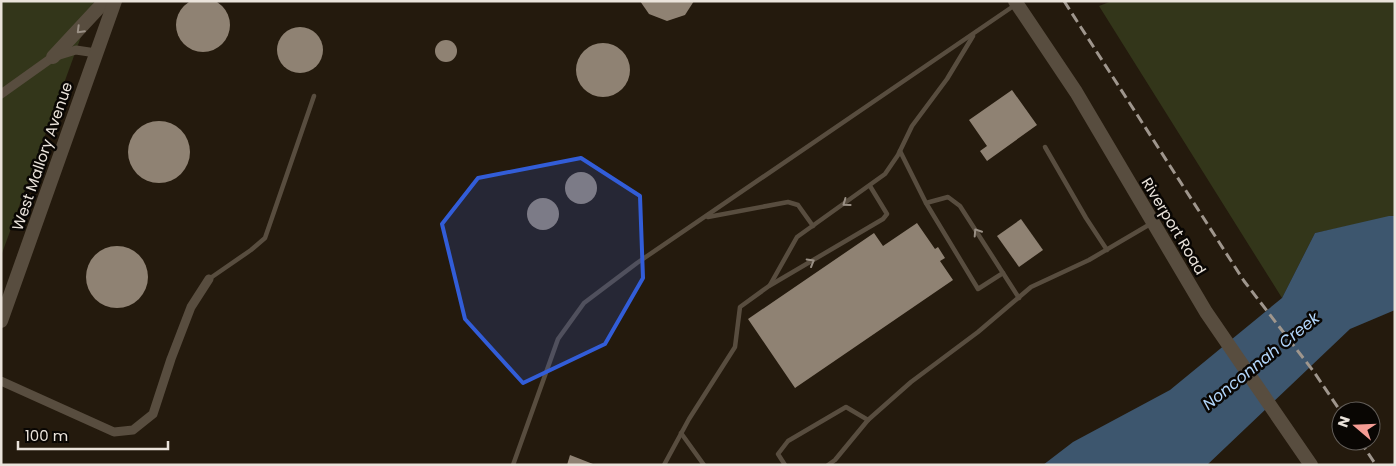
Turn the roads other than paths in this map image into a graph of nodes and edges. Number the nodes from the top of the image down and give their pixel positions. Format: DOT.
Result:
graph roads {
  1 [pos="105,1"];
  2 [pos="115,1"];
  3 [pos="1016,3"];
  4 [pos="974,33"];
  5 [pos="96,53"];
  6 [pos="52,57"];
  7 [pos="1,94"];
  8 [pos="314,96"];
  9 [pos="1045,148"];
  10 [pos="900,152"];
  11 [pos="870,186"];
  12 [pos="926,203"];
  13 [pos="704,217"];
  14 [pos="1153,222"];
  15 [pos="813,226"];
  16 [pos="1106,250"];
  17 [pos="1003,273"];
  18 [pos="209,279"];
  19 [pos="769,286"];
  20 [pos="1019,298"];
  21 [pos="1,321"];
  22 [pos="1,381"];
  23 [pos="868,420"];
  24 [pos="681,433"];
  25 [pos="513,465"];
  26 [pos="664,465"];
  27 [pos="704,465"];
  28 [pos="785,465"];
  29 [pos="828,465"];
  30 [pos="1311,465"];
  1 -- 6 [label="main road, one-way"];
  2 -- 5 [label="main road, West Mallory Avenue"];
  3 -- 4 [label="lane"];
  3 -- 14 [label="main road, Riverport Road"];
  4 -- 10 [label="lane"];
  4 -- 13 [label="lane"];
  5 -- 6 [label="street"];
  5 -- 21 [label="main road, West Mallory Avenue"];
  6 -- 7 [label="street"];
  8 -- 18 [label="lane"];
  9 -- 16 [label="lane"];
  10 -- 11 [label="lane"];
  10 -- 12 [label="lane"];
  11 -- 15 [label="lane, one-way"];
  19 -- 11 [label="lane, one-way"];
  17 -- 12 [label="lane, one-way"];
  12 -- 17 [label="lane"];
  13 -- 15 [label="lane"];
  13 -- 25 [label="lane"];
  14 -- 16 [label="lane"];
  14 -- 30 [label="main road, Riverport Road"];
  15 -- 19 [label="lane"];
  16 -- 20 [label="lane"];
  17 -- 20 [label="lane"];
  18 -- 22 [label="street"];
  19 -- 24 [label="lane"];
  20 -- 23 [label="lane"];
  23 -- 28 [label="lane"];
  23 -- 29 [label="lane"];
  24 -- 26 [label="lane"];
  24 -- 27 [label="lane"];
}
